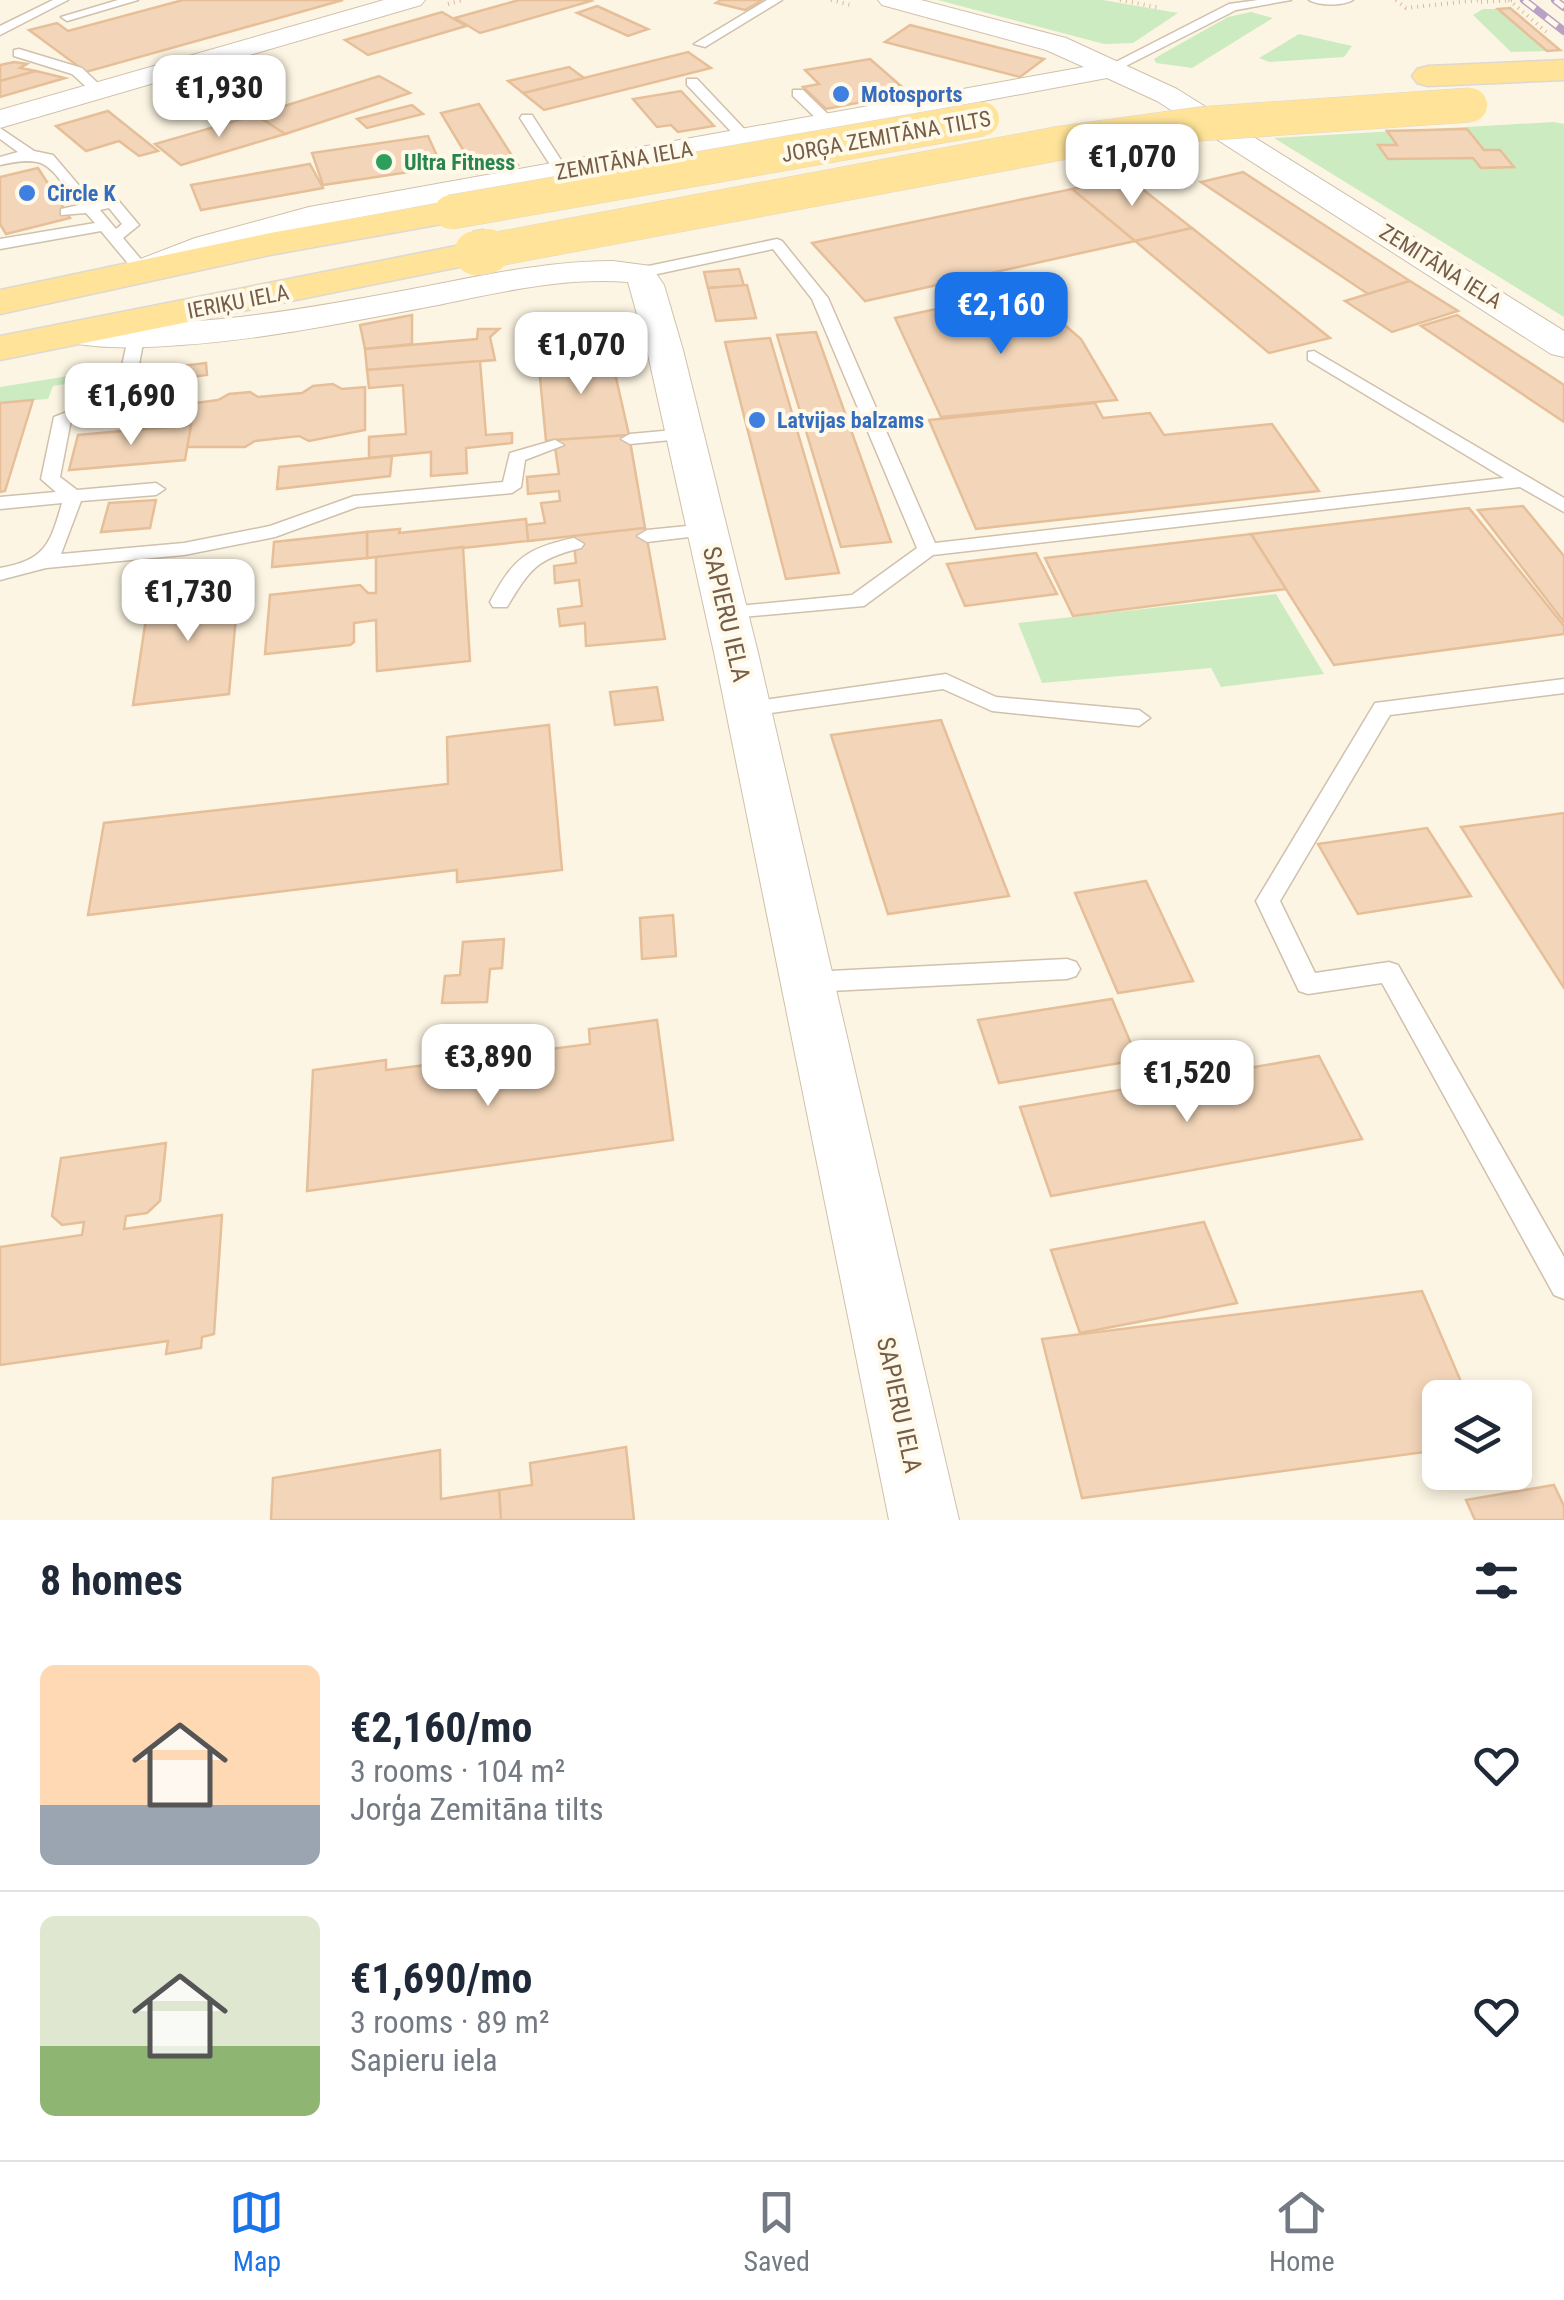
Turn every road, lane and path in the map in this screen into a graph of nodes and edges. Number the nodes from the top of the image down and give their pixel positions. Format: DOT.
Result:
graph roads {
  1 [pos="62,0"];
  2 [pos="132,0"];
  3 [pos="412,0"];
  4 [pos="776,0"];
  5 [pos="891,0"];
  6 [pos="1120,0"];
  7 [pos="1286,0"];
  8 [pos="1315,0"];
  9 [pos="1347,0"];
  10 [pos="1396,0"];
  11 [pos="1509,0"];
  12 [pos="1517,0"];
  13 [pos="1480,1"];
  14 [pos="1165,8"];
  15 [pos="67,17"];
  16 [pos="0,32"];
  17 [pos="1552,37"];
  18 [pos="700,44"];
  19 [pos="9,50"];
  20 [pos="1111,68"];
  21 [pos="1564,70"];
  22 [pos="1391,77"];
  23 [pos="692,82"];
  24 [pos="1224,88"];
  25 [pos="98,90"];
  26 [pos="798,93"];
  27 [pos="1564,102"];
  28 [pos="0,118"];
  29 [pos="527,118"];
  30 [pos="829,123"];
  31 [pos="0,132"];
  32 [pos="745,138"];
  33 [pos="29,154"];
  34 [pos="0,161"];
  35 [pos="561,171"];
  36 [pos="89,206"];
  37 [pos="66,212"];
  38 [pos="451,212"];
  39 [pos="110,231"];
  40 [pos="1,234"];
  41 [pos="476,254"];
  42 [pos="142,270"];
  43 [pos="639,273"];
  44 [pos="0,302"];
  45 [pos="71,333"];
  46 [pos="136,338"];
  47 [pos="1564,346"];
  48 [pos="0,348"];
  49 [pos="1314,356"];
  50 [pos="685,434"];
  51 [pos="630,440"];
  52 [pos="555,445"];
  53 [pos="1522,482"];
  54 [pos="156,488"];
  55 [pos="73,496"];
  56 [pos="0,503"];
  57 [pos="1564,506"];
  58 [pos="708,530"];
  59 [pos="647,536"];
  60 [pos="574,544"];
  61 [pos="928,550"];
  62 [pos="47,562"];
  63 [pos="0,574"];
  64 [pos="500,602"];
  65 [pos="727,614"];
  66 [pos="1564,686"];
  67 [pos="749,709"];
  68 [pos="1139,718"];
  69 [pos="1067,969"];
  70 [pos="810,982"];
  71 [pos="1564,1285"];
  72 [pos="924,1520"];
  1 -- 16 [label="lane"];
  2 -- 15 [label="lane"];
  3 -- 25 [label="street"];
  4 -- 18 [label="lane"];
  5 -- 20 [label="street, ZEMITĀNA IELA"];
  6 -- 14 [label="path"];
  7 -- 20 [label="lane"];
  8 -- 9 [label="lane"];
  10 -- 13 [label="path"];
  11 -- 12 [label="path"];
  11 -- 13 [label="path"];
  11 -- 17 [label="path"];
  19 -- 25 [label="lane"];
  20 -- 30 [label="street, ZEMITĀNA IELA"];
  20 -- 47 [label="street, ZEMITĀNA IELA"];
  21 -- 22 [label="main road"];
  23 -- 32 [label="lane"];
  24 -- 38 [label="main road, JORĢA ZEMITĀNA TILTS, bridge"];
  25 -- 28 [label="street"];
  26 -- 30 [label="lane"];
  27 -- 41 [label="main road, JORĢA ZEMITĀNA TILTS, bridge"];
  29 -- 35 [label="lane"];
  30 -- 32 [label="street, ZEMITĀNA IELA"];
  31 -- 33 [label="lane"];
  32 -- 35 [label="street, ZEMITĀNA IELA"];
  33 -- 34 [label="lane"];
  33 -- 36 [label="lane"];
  35 -- 42 [label="street, ZEMITĀNA IELA"];
  36 -- 37 [label="lane"];
  36 -- 39 [label="lane"];
  36 -- 39 [label="lane"];
  38 -- 42 [label="main road, IERIĶU IELA"];
  39 -- 40 [label="lane"];
  39 -- 42 [label="lane"];
  41 -- 45 [label="main road, IERIĶU IELA"];
  42 -- 44 [label="main road, IERIĶU IELA"];
  43 -- 46 [label="street"];
  43 -- 50 [label="street, SAPIERU IELA"];
  43 -- 61 [label="lane"];
  45 -- 46 [label="street"];
  45 -- 48 [label="main road, IERIĶU IELA"];
  46 -- 55 [label="lane"];
  49 -- 53 [label="lane"];
  50 -- 51 [label="lane"];
  50 -- 58 [label="street, SAPIERU IELA"];
  52 -- 62 [label="lane"];
  53 -- 57 [label="lane"];
  53 -- 61 [label="lane"];
  54 -- 55 [label="lane"];
  55 -- 56 [label="lane"];
  55 -- 62 [label="lane"];
  58 -- 59 [label="lane"];
  58 -- 65 [label="street, SAPIERU IELA"];
  60 -- 64 [label="lane"];
  61 -- 65 [label="lane"];
  62 -- 63 [label="lane"];
  65 -- 67 [label="street, SAPIERU IELA"];
  66 -- 71 [label="lane"];
  67 -- 68 [label="lane"];
  67 -- 70 [label="street, SAPIERU IELA"];
  69 -- 70 [label="lane"];
  70 -- 72 [label="street, SAPIERU IELA"];
}
